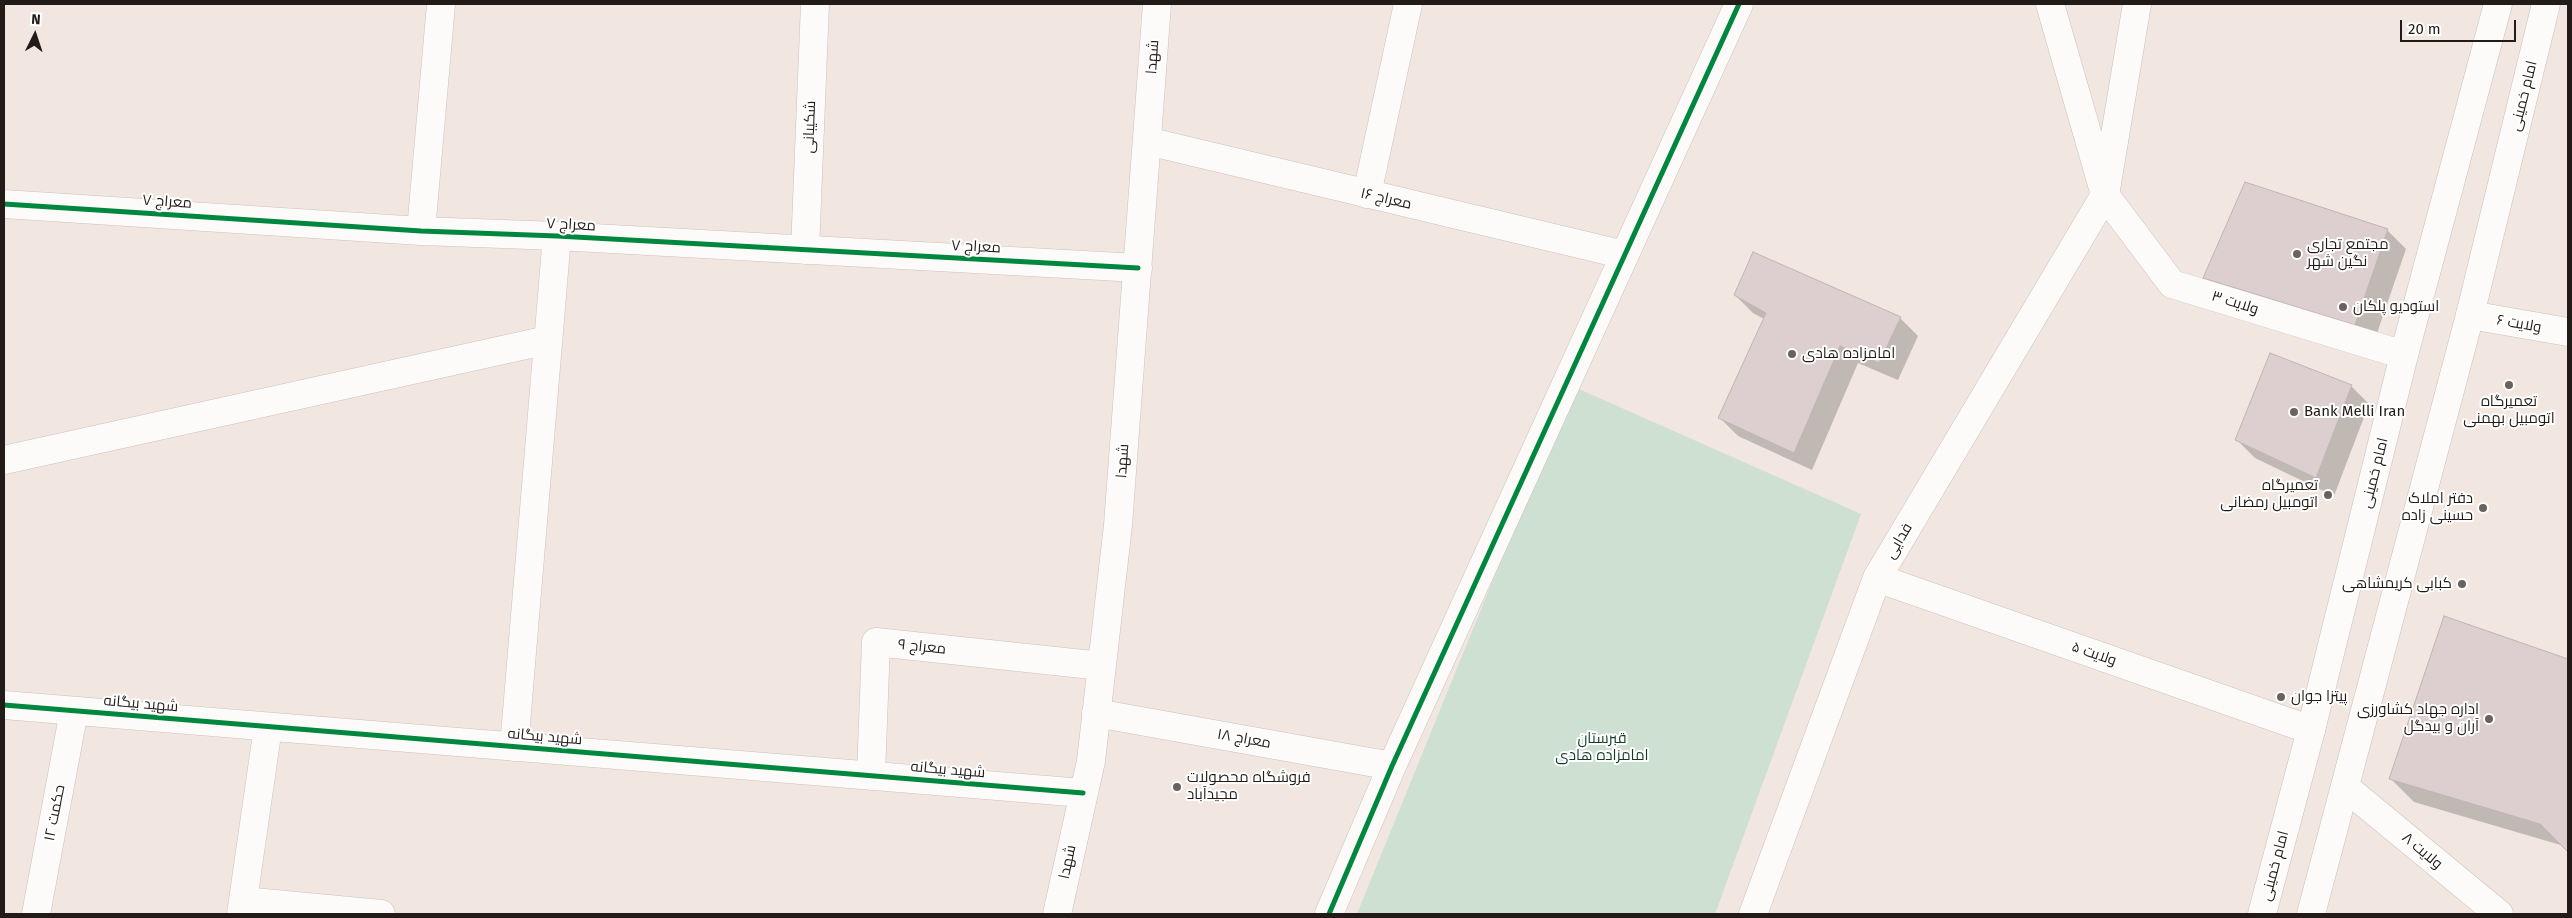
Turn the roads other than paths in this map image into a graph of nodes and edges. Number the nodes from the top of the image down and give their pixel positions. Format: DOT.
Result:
graph roads {
  1 [pos="441,4"];
  2 [pos="815,4"];
  3 [pos="1157,4"];
  4 [pos="1408,4"];
  5 [pos="1739,4"];
  6 [pos="2050,4"];
  7 [pos="2137,4"];
  8 [pos="2498,4"];
  9 [pos="2546,4"];
  10 [pos="1147,141"];
  11 [pos="1367,194"];
  12 [pos="2104,195"];
  13 [pos="4,204"];
  14 [pos="421,232"];
  15 [pos="557,236"];
  16 [pos="805,250"];
  17 [pos="1625,256"];
  18 [pos="1138,268"];
  19 [pos="2470,315"];
  20 [pos="2568,332"];
  21 [pos="548,340"];
  22 [pos="2404,355"];
  23 [pos="4,460"];
  24 [pos="1877,578"];
  25 [pos="1102,666"];
  26 [pos="4,705"];
  27 [pos="74,711"];
  28 [pos="1096,713"];
  29 [pos="268,727"];
  30 [pos="2311,730"];
  31 [pos="514,747"];
  32 [pos="1392,766"];
  33 [pos="871,776"];
  34 [pos="2345,787"];
  35 [pos="1084,793"];
  36 [pos="242,908"];
  37 [pos="39,914"];
  38 [pos="381,914"];
  39 [pos="1057,914"];
  40 [pos="1329,914"];
  41 [pos="1753,914"];
  42 [pos="2262,914"];
  43 [pos="2311,914"];
  44 [pos="2499,914"];
  1 -- 14 [label="street"];
  2 -- 16 [label="street, شکیبانی"];
  3 -- 10 [label="street, شهدا"];
  4 -- 11 [label="street"];
  5 -- 17 [label="street"];
  6 -- 12 [label="street"];
  7 -- 12 [label="street"];
  8 -- 22 [label="street, امام خمینی"];
  9 -- 19 [label="street, امام خمینی"];
  10 -- 11 [label="street, معراج ۱۶"];
  10 -- 18 [label="street, شهدا"];
  11 -- 17 [label="street, معراج ۱۶"];
  12 -- 22 [label="street, ولایت ۳"];
  12 -- 24 [label="street, فدایی"];
  13 -- 14 [label="street, معراج ۷"];
  14 -- 15 [label="street, معراج ۷"];
  15 -- 16 [label="street, معراج ۷"];
  15 -- 21 [label="street"];
  16 -- 18 [label="street, معراج ۷"];
  17 -- 32 [label="street"];
  18 -- 25 [label="street, شهدا"];
  19 -- 20 [label="street, ولایت ۶"];
  19 -- 34 [label="street, امام خمینی"];
  21 -- 23 [label="street"];
  21 -- 31 [label="street"];
  22 -- 30 [label="street, امام خمینی"];
  24 -- 30 [label="street, ولایت ۵"];
  24 -- 41 [label="street, فدایی"];
  25 -- 28 [label="street, شهدا"];
  25 -- 33 [label="street, معراج ۹"];
  26 -- 27 [label="street, شهید بیگانه"];
  27 -- 29 [label="street, شهید بیگانه"];
  27 -- 37 [label="street, حکمت ۱۲"];
  28 -- 32 [label="street, معراج ۱۸"];
  28 -- 35 [label="street, شهدا"];
  29 -- 31 [label="street, شهید بیگانه"];
  29 -- 36 [label="street"];
  30 -- 42 [label="street, امام خمینی"];
  31 -- 33 [label="street, شهید بیگانه"];
  32 -- 40 [label="street"];
  33 -- 35 [label="street, شهید بیگانه"];
  34 -- 43 [label="street, امام خمینی"];
  34 -- 44 [label="street, ولایت ۸"];
  35 -- 39 [label="street, شهدا"];
  36 -- 38 [label="street"];
}
